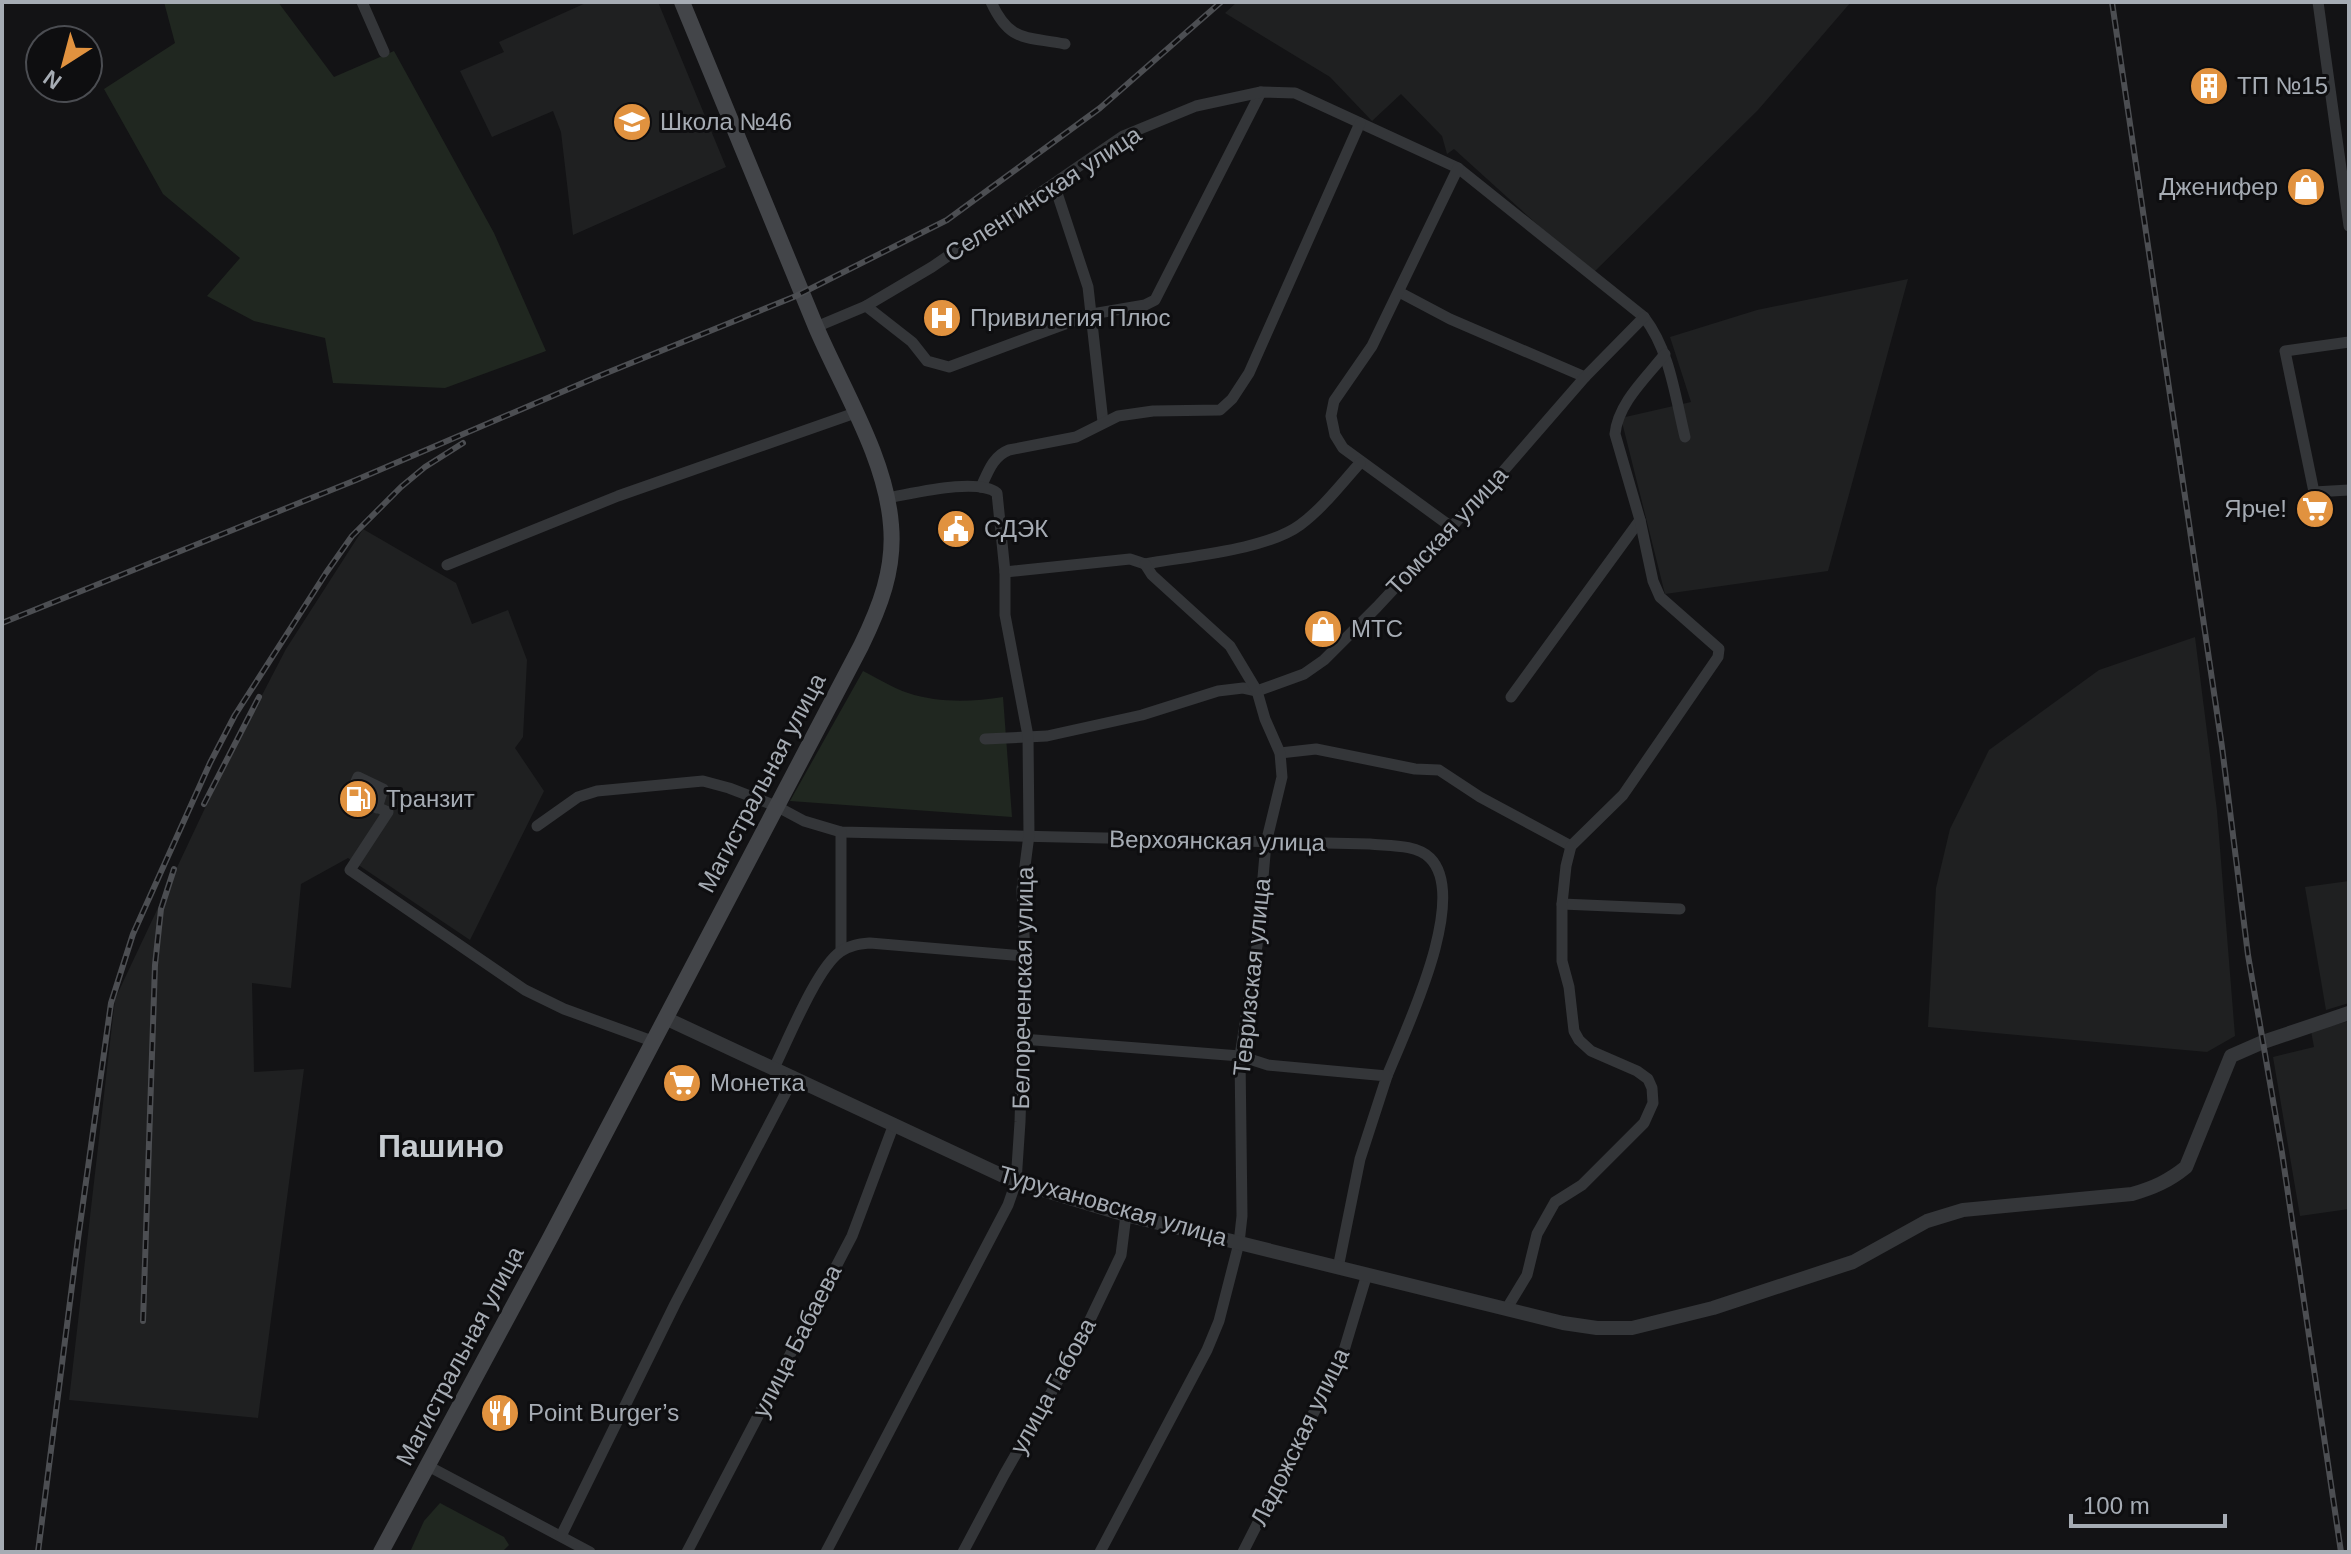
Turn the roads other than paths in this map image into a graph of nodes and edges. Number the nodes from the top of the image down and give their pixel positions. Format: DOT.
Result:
graph roads {
  1 [pos="362,2"];
  2 [pos="682,2"];
  3 [pos="991,2"];
  4 [pos="2318,2"];
  5 [pos="1065,44"];
  6 [pos="384,52"];
  7 [pos="1261,92"];
  8 [pos="1360,123"];
  9 [pos="1458,168"];
  10 [pos="1054,184"];
  11 [pos="2349,226"];
  12 [pos="1399,292"];
  13 [pos="866,306"];
  14 [pos="1092,314"];
  15 [pos="1644,317"];
  16 [pos="816,327"];
  17 [pos="2349,342"];
  18 [pos="1665,354"];
  19 [pos="1585,377"];
  20 [pos="855,413"];
  21 [pos="1103,422"];
  22 [pos="1685,437"];
  23 [pos="1360,463"];
  24 [pos="981,487"];
  25 [pos="2349,490"];
  26 [pos="887,498"];
  27 [pos="1640,520"];
  28 [pos="1450,526"];
  29 [pos="1145,564"];
  30 [pos="447,565"];
  31 [pos="1005,572"];
  32 [pos="1257,691"];
  33 [pos="1511,697"];
  34 [pos="1028,736"];
  35 [pos="985,739"];
  36 [pos="1280,753"];
  37 [pos="776,806"];
  38 [pos="377,808"];
  39 [pos="537,826"];
  40 [pos="841,832"];
  41 [pos="1029,835"];
  42 [pos="1266,843"];
  43 [pos="1571,846"];
  44 [pos="1562,904"];
  45 [pos="1680,909"];
  46 [pos="841,950"];
  47 [pos="1025,956"];
  48 [pos="2349,1013"];
  49 [pos="665,1018"];
  50 [pos="1022,1039"];
  51 [pos="652,1041"];
  52 [pos="1240,1056"];
  53 [pos="774,1068"];
  54 [pos="1387,1076"];
  55 [pos="794,1077"];
  56 [pos="894,1124"];
  57 [pos="1016,1182"];
  58 [pos="1126,1215"];
  59 [pos="1239,1243"];
  60 [pos="1338,1268"];
  61 [pos="1367,1274"];
  62 [pos="1507,1308"];
  63 [pos="428,1466"];
  64 [pos="561,1536"];
  65 [pos="381,1552"];
  66 [pos="590,1552"];
  67 [pos="687,1552"];
  68 [pos="826,1552"];
  69 [pos="963,1552"];
  70 [pos="1100,1552"];
  71 [pos="1243,1552"];
  1 -- 6 [label="street"];
  2 -- 16 [label="main road, Магистральная улица"];
  3 -- 5 [label="street"];
  4 -- 11 [label="street"];
  7 -- 8 [label="street, Селенгинская улица"];
  7 -- 10 [label="street, Селенгинская улица"];
  7 -- 14 [label="street"];
  8 -- 9 [label="street, Селенгинская улица"];
  8 -- 21 [label="street"];
  9 -- 12 [label="street"];
  9 -- 15 [label="street, Селенгинская улица"];
  10 -- 13 [label="street, Селенгинская улица"];
  10 -- 14 [label="street"];
  12 -- 19 [label="street"];
  12 -- 23 [label="street"];
  13 -- 14 [label="street"];
  13 -- 16 [label="street, Селенгинская улица"];
  14 -- 21 [label="street"];
  15 -- 18 [label="street"];
  15 -- 19 [label="street, Томская улица"];
  16 -- 20 [label="main road, Магистральная улица"];
  17 -- 25 [label="street"];
  18 -- 22 [label="street"];
  18 -- 27 [label="street"];
  19 -- 28 [label="street, Томская улица"];
  20 -- 26 [label="main road, Магистральная улица"];
  20 -- 30 [label="street"];
  21 -- 24 [label="street"];
  23 -- 28 [label="street"];
  23 -- 29 [label="street"];
  24 -- 26 [label="street"];
  24 -- 31 [label="street, Белореченская улица"];
  26 -- 37 [label="main road, Магистральная улица"];
  27 -- 33 [label="street"];
  27 -- 43 [label="street"];
  28 -- 32 [label="street, Томская улица"];
  29 -- 31 [label="street"];
  29 -- 32 [label="street, Тевризская улица"];
  31 -- 34 [label="street, Белореченская улица"];
  32 -- 34 [label="street, Томская улица"];
  32 -- 36 [label="street, Тевризская улица"];
  34 -- 35 [label="street, Томская улица"];
  34 -- 41 [label="street, Белореченская улица"];
  36 -- 42 [label="street, Тевризская улица"];
  36 -- 43 [label="street"];
  37 -- 39 [label="street"];
  37 -- 40 [label="street, Верхоянская улица"];
  37 -- 49 [label="main road, Магистральная улица"];
  38 -- 51 [label="street"];
  40 -- 41 [label="street, Верхоянская улица"];
  40 -- 46 [label="street"];
  41 -- 42 [label="street, Верхоянская улица"];
  41 -- 47 [label="street, Белореченская улица"];
  42 -- 52 [label="street, Тевризская улица"];
  42 -- 54 [label="street, Верхоянская улица"];
  43 -- 44 [label="street"];
  44 -- 45 [label="street"];
  44 -- 62 [label="street"];
  46 -- 47 [label="street"];
  46 -- 53 [label="street"];
  47 -- 50 [label="street, Белореченская улица"];
  48 -- 62 [label="street, Турухановская улица"];
  49 -- 51 [label="main road, Магистральная улица"];
  49 -- 53 [label="street, Турухановская улица"];
  50 -- 52 [label="street"];
  50 -- 57 [label="street, Белореченская улица"];
  51 -- 63 [label="main road, Магистральная улица"];
  52 -- 54 [label="street"];
  52 -- 59 [label="street, Тевризская улица"];
  53 -- 55 [label="street, Турухановская улица"];
  54 -- 60 [label="street, Верхоянская улица"];
  55 -- 56 [label="street, Турухановская улица"];
  55 -- 64 [label="street"];
  56 -- 57 [label="street, Турухановская улица"];
  56 -- 67 [label="street, улица Бабаева"];
  57 -- 58 [label="street, Турухановская улица"];
  57 -- 68 [label="street, Белореченская улица"];
  58 -- 59 [label="street, Турухановская улица"];
  58 -- 69 [label="street, улица Габова"];
  59 -- 60 [label="street, Турухановская улица"];
  59 -- 70 [label="street, Тевризская улица"];
  60 -- 61 [label="street, Турухановская улица"];
  61 -- 62 [label="street, Турухановская улица"];
  61 -- 71 [label="street, Ладожская улица"];
  63 -- 64 [label="street"];
  63 -- 65 [label="main road, Магистральная улица"];
  64 -- 66 [label="street"];
}
